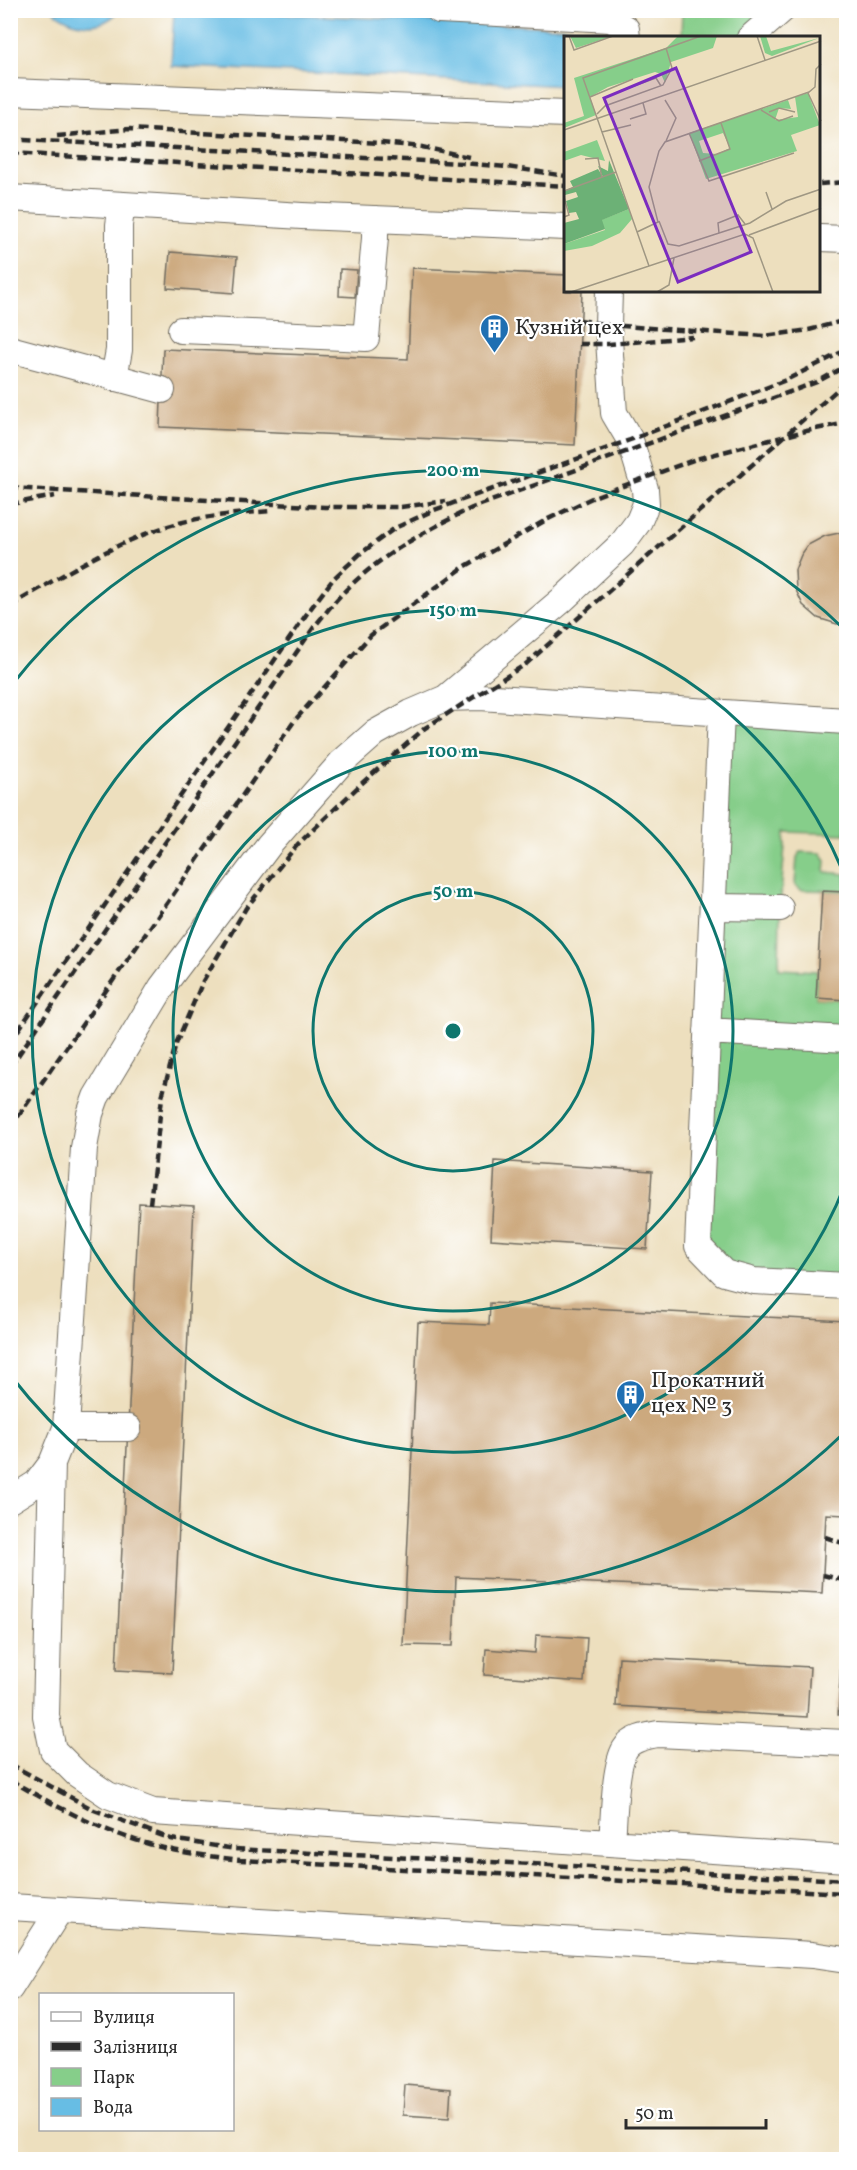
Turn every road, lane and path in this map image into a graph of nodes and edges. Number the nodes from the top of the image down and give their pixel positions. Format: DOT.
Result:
graph roads {
  1 [pos="439,10"];
  2 [pos="782,10"];
  3 [pos="627,36"];
  4 [pos="752,36"];
  5 [pos="10,92"];
  6 [pos="564,114"];
  7 [pos="10,198"];
  8 [pos="122,205"];
  9 [pos="375,219"];
  10 [pos="564,227"];
  11 [pos="821,238"];
  12 [pos="846,239"];
  13 [pos="609,292"];
  14 [pos="181,330"];
  15 [pos="10,349"];
  16 [pos="114,378"];
  17 [pos="162,390"];
  18 [pos="446,699"];
  19 [pos="721,713"];
  20 [pos="846,721"];
  21 [pos="713,907"];
  22 [pos="780,908"];
  23 [pos="707,1031"];
  24 [pos="846,1039"];
  25 [pos="846,1286"];
  26 [pos="66,1428"];
  27 [pos="128,1428"];
  28 [pos="52,1463"];
  29 [pos="10,1500"];
  30 [pos="846,1743"];
  31 [pos="612,1842"];
  32 [pos="846,1859"];
  33 [pos="10,1907"];
  34 [pos="59,1911"];
  35 [pos="846,1960"];
  36 [pos="10,1988"];
  1 -- 3 [label="street"];
  2 -- 4 [label="street"];
  5 -- 6 [label="street"];
  7 -- 8 [label="street"];
  8 -- 9 [label="street"];
  8 -- 16 [label="street"];
  9 -- 10 [label="street"];
  9 -- 14 [label="street"];
  11 -- 12 [label="street"];
  13 -- 18 [label="street"];
  15 -- 16 [label="street"];
  16 -- 17 [label="street"];
  18 -- 19 [label="street"];
  18 -- 26 [label="street"];
  19 -- 20 [label="street"];
  19 -- 21 [label="street"];
  21 -- 22 [label="street"];
  21 -- 23 [label="street"];
  23 -- 24 [label="street"];
  23 -- 25 [label="street"];
  26 -- 27 [label="street"];
  26 -- 28 [label="street"];
  28 -- 29 [label="street"];
  28 -- 31 [label="street"];
  30 -- 31 [label="street"];
  31 -- 32 [label="street"];
  33 -- 34 [label="street"];
  34 -- 35 [label="street"];
  34 -- 36 [label="street"];
}
